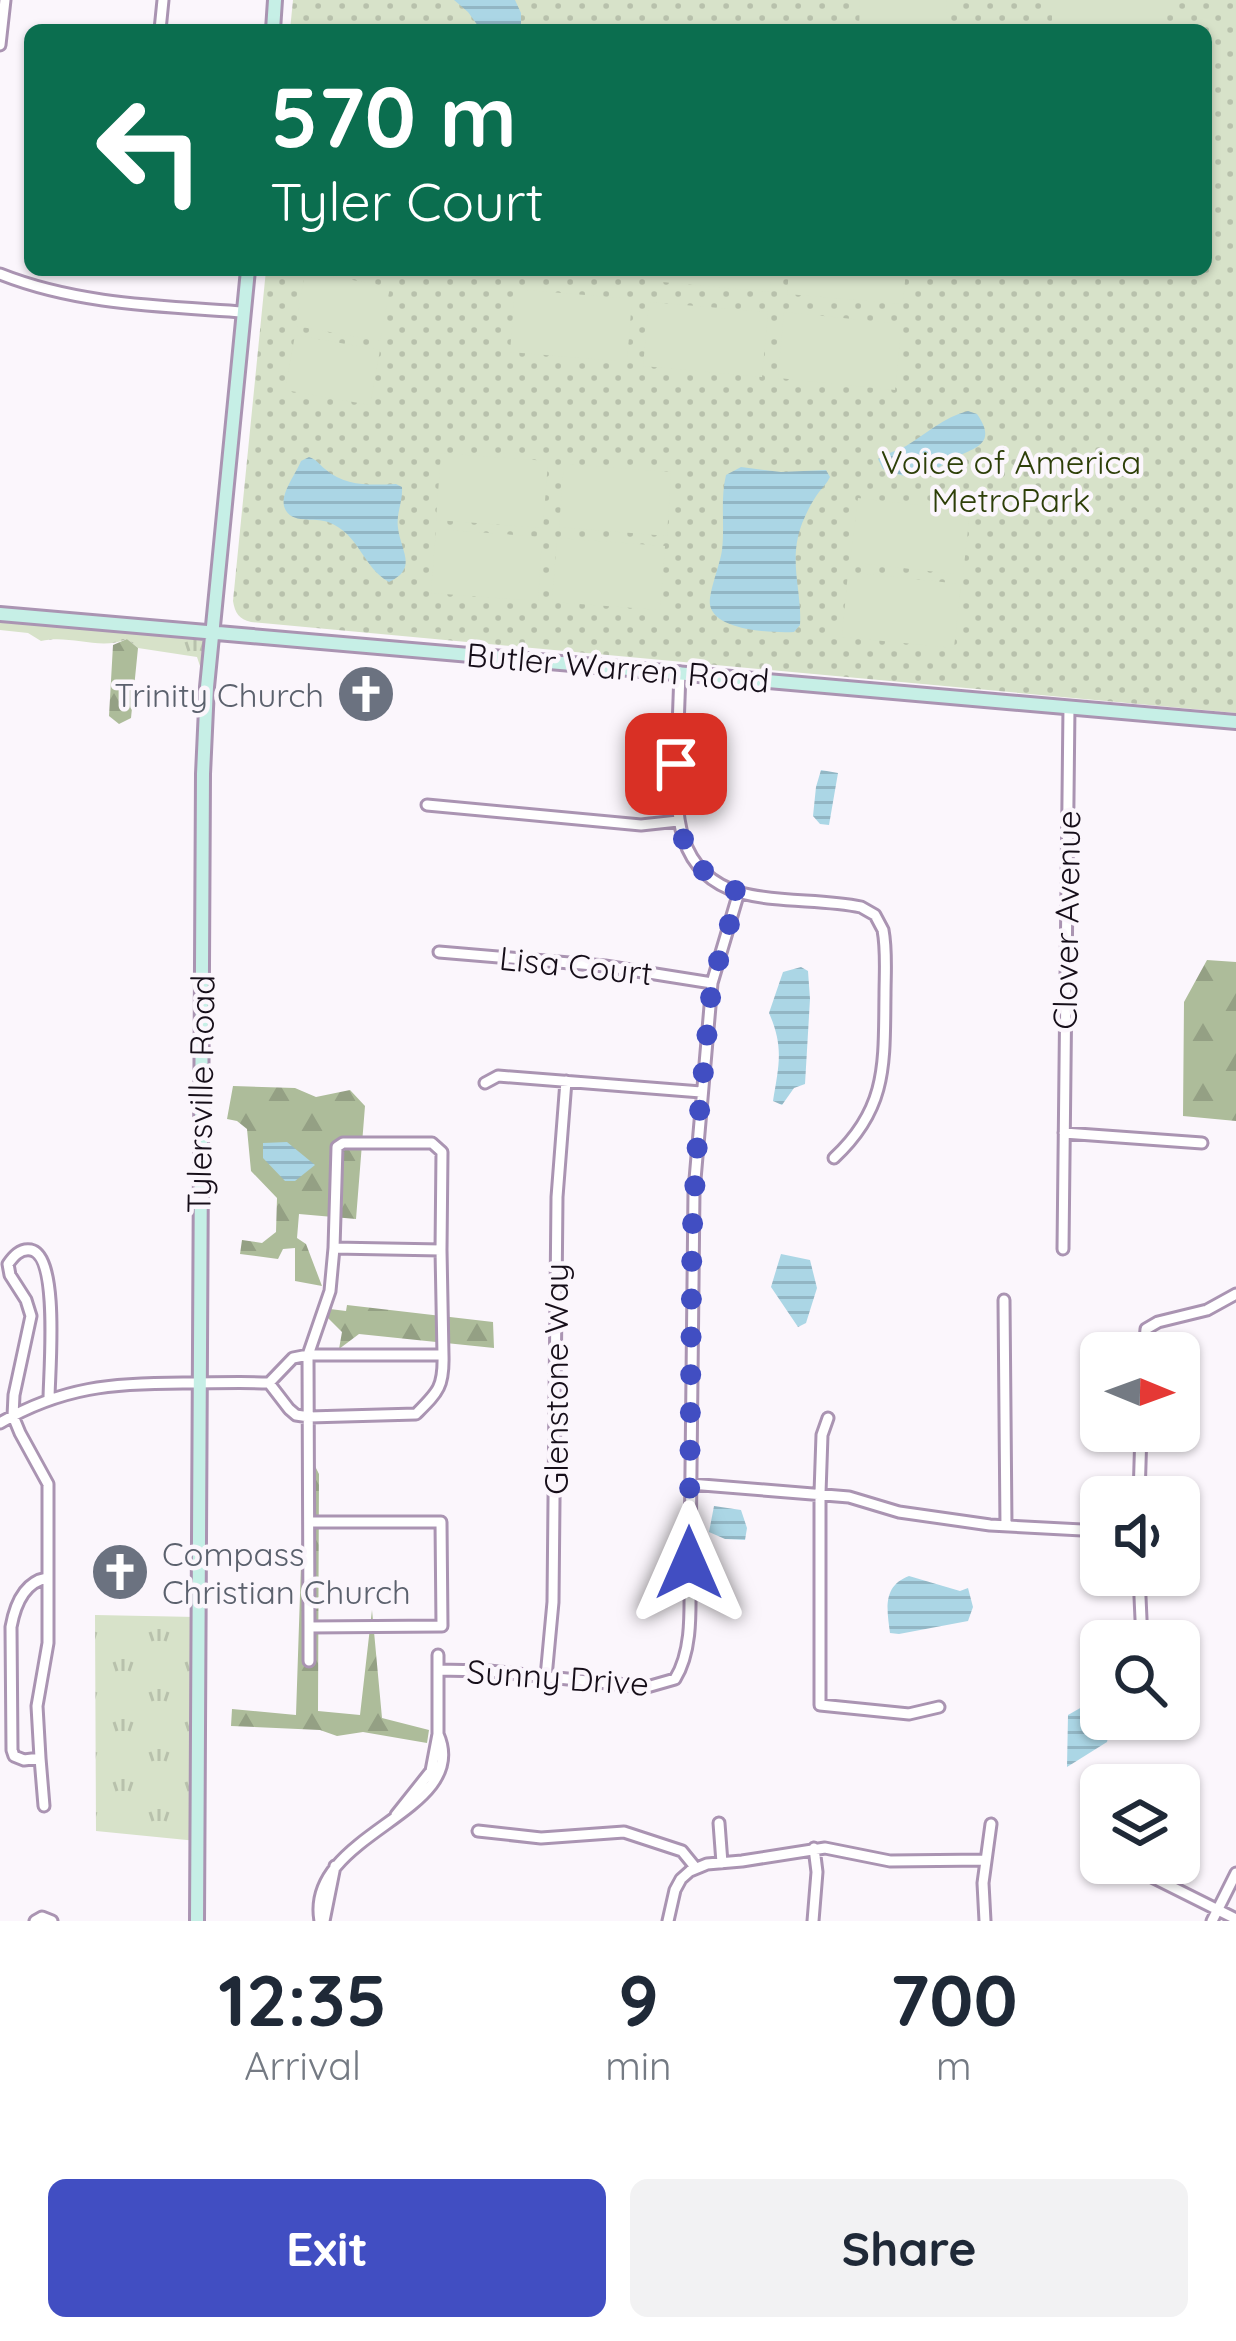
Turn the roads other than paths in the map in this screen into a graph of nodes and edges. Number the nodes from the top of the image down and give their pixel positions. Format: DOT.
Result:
graph roads {
  1 [pos="5,0"];
  2 [pos="0,45"];
  3 [pos="0,274"];
  4 [pos="247,276"];
  5 [pos="244,312"];
  6 [pos="0,614"];
  7 [pos="212,633"];
  8 [pos="680,672"];
  9 [pos="1069,707"];
  10 [pos="1236,722"];
  11 [pos="428,805"];
  12 [pos="677,821"];
  13 [pos="739,892"];
  14 [pos="439,952"];
  15 [pos="712,983"];
  16 [pos="566,1082"];
  17 [pos="485,1083"];
  18 [pos="701,1092"];
  19 [pos="1064,1132"];
  20 [pos="1202,1143"];
  21 [pos="834,1158"];
  22 [pos="334,1248"];
  23 [pos="1063,1249"];
  24 [pos="441,1250"];
  25 [pos="1236,1294"];
  26 [pos="1004,1300"];
  27 [pos="1146,1332"];
  28 [pos="308,1354"];
  29 [pos="443,1355"];
  30 [pos="198,1383"];
  31 [pos="269,1383"];
  32 [pos="49,1399"];
  33 [pos="13,1416"];
  34 [pos="309,1417"];
  35 [pos="828,1418"];
  36 [pos="0,1423"];
  37 [pos="690,1484"];
  38 [pos="820,1493"];
  39 [pos="310,1522"];
  40 [pos="1006,1526"];
  41 [pos="1080,1530"];
  42 [pos="47,1578"];
  43 [pos="309,1627"];
  44 [pos="438,1655"];
  45 [pos="309,1661"];
  46 [pos="438,1670"];
  47 [pos="546,1677"];
  48 [pos="939,1708"];
  49 [pos="40,1758"];
  50 [pos="44,1806"];
  51 [pos="719,1823"];
  52 [pos="991,1824"];
  53 [pos="478,1831"];
  54 [pos="814,1848"];
  55 [pos="986,1860"];
  56 [pos="722,1863"];
  57 [pos="695,1868"];
  58 [pos="1236,1873"];
  59 [pos="1166,1884"];
  60 [pos="1218,1909"];
  61 [pos="1236,1918"];
  62 [pos="35,1921"];
  63 [pos="52,1921"];
  64 [pos="197,1921"];
  65 [pos="322,1921"];
  66 [pos="668,1921"];
  67 [pos="813,1921"];
  68 [pos="986,1921"];
  69 [pos="1212,1921"];
  1 -- 2 [label="street"];
  3 -- 5 [label="street"];
  4 -- 5 [label="main road, Tylersville Road"];
  5 -- 7 [label="main road, Tylersville Road"];
  6 -- 7 [label="main road, Butler Warren Road"];
  7 -- 8 [label="main road, Butler Warren Road"];
  7 -- 30 [label="main road, Tylersville Road"];
  8 -- 9 [label="main road, Butler Warren Road"];
  8 -- 12 [label="street"];
  9 -- 10 [label="main road, Butler Warren Road"];
  9 -- 19 [label="street, Clover Avenue"];
  11 -- 12 [label="street"];
  12 -- 13 [label="street"];
  13 -- 15 [label="street, Sunny Drive"];
  13 -- 21 [label="street"];
  14 -- 15 [label="street, Lisa Court"];
  15 -- 18 [label="street, Sunny Drive"];
  16 -- 17 [label="street"];
  16 -- 18 [label="street"];
  16 -- 47 [label="street, Glenstone Way"];
  18 -- 37 [label="street, Sunny Drive"];
  19 -- 20 [label="street"];
  19 -- 23 [label="street, Clover Avenue"];
  22 -- 24 [label="street"];
  22 -- 24 [label="street"];
  22 -- 28 [label="street"];
  24 -- 29 [label="street"];
  25 -- 27 [label="street"];
  26 -- 40 [label="street"];
  28 -- 29 [label="street"];
  28 -- 31 [label="street"];
  28 -- 34 [label="street"];
  29 -- 34 [label="street"];
  30 -- 31 [label="street"];
  30 -- 32 [label="street"];
  30 -- 64 [label="main road, Tylersville Road"];
  31 -- 34 [label="street"];
  32 -- 33 [label="street"];
  32 -- 33 [label="street"];
  33 -- 36 [label="street"];
  33 -- 42 [label="street"];
  34 -- 39 [label="street"];
  35 -- 38 [label="street"];
  37 -- 38 [label="street"];
  37 -- 47 [label="street, Sunny Drive"];
  38 -- 40 [label="street"];
  38 -- 48 [label="street"];
  39 -- 43 [label="street"];
  39 -- 43 [label="street"];
  40 -- 41 [label="street"];
  42 -- 49 [label="street"];
  42 -- 49 [label="street"];
  43 -- 45 [label="street"];
  44 -- 46 [label="street"];
  46 -- 47 [label="street, Sunny Drive"];
  46 -- 65 [label="street"];
  49 -- 50 [label="street"];
  51 -- 56 [label="street"];
  52 -- 55 [label="street"];
  53 -- 57 [label="street"];
  54 -- 55 [label="street"];
  54 -- 56 [label="street"];
  54 -- 67 [label="street"];
  55 -- 68 [label="street"];
  56 -- 57 [label="street"];
  57 -- 66 [label="street"];
  58 -- 60 [label="street"];
  59 -- 60 [label="street"];
  60 -- 61 [label="street"];
  60 -- 69 [label="street"];
  62 -- 63 [label="street"];
}
